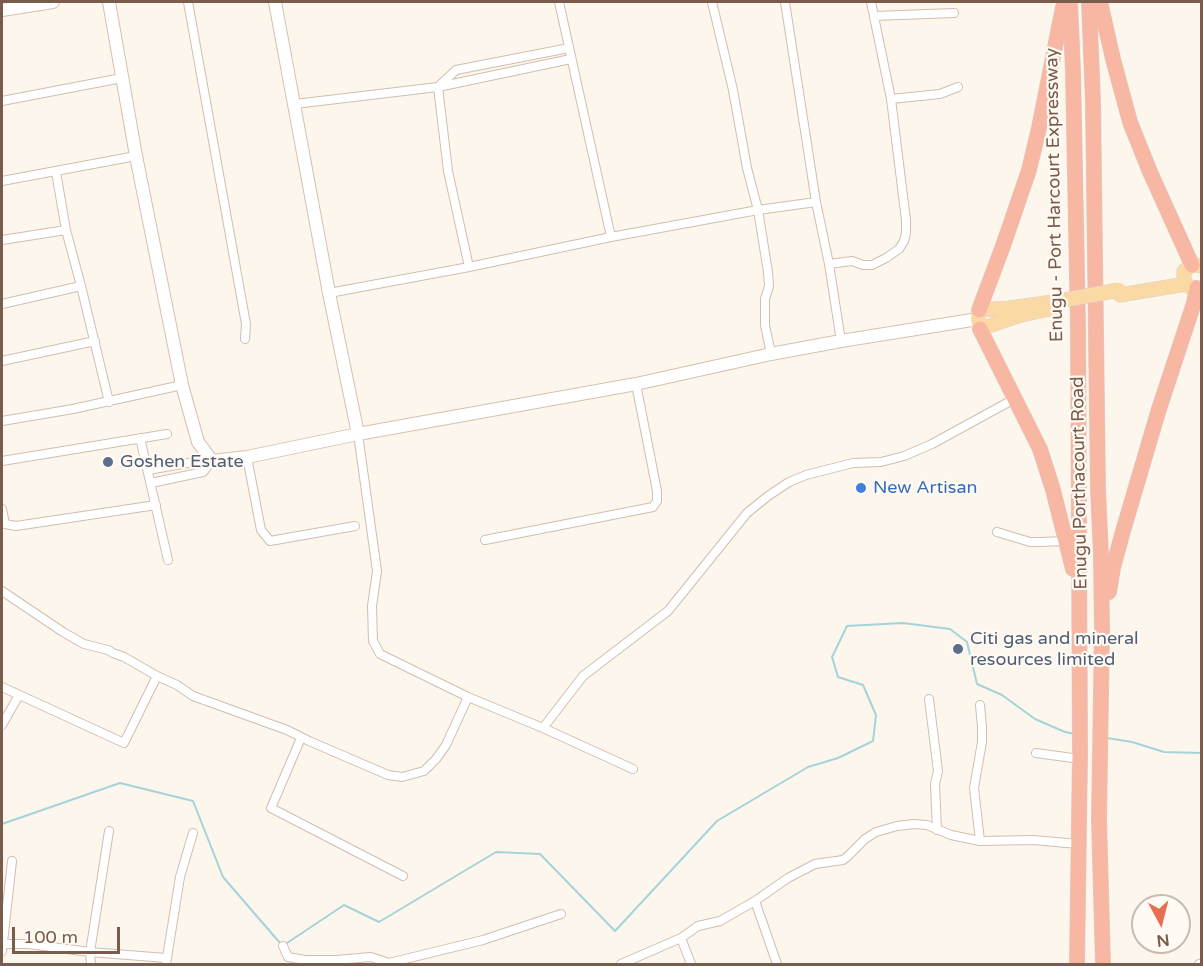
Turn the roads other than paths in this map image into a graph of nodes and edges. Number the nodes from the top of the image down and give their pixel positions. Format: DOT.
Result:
graph roads {
  1 [pos="53,2"];
  2 [pos="109,2"];
  3 [pos="188,2"];
  4 [pos="275,2"];
  5 [pos="559,2"];
  6 [pos="712,2"];
  7 [pos="785,2"];
  8 [pos="871,2"];
  9 [pos="1065,2"];
  10 [pos="1070,2"];
  11 [pos="1089,2"];
  12 [pos="1100,2"];
  13 [pos="2,10"];
  14 [pos="954,13"];
  15 [pos="874,16"];
  16 [pos="569,48"];
  17 [pos="571,59"];
  18 [pos="122,78"];
  19 [pos="438,87"];
  20 [pos="958,87"];
  21 [pos="891,99"];
  22 [pos="2,101"];
  23 [pos="295,104"];
  24 [pos="136,156"];
  25 [pos="56,172"];
  26 [pos="2,181"];
  27 [pos="816,202"];
  28 [pos="758,210"];
  29 [pos="66,230"];
  30 [pos="611,237"];
  31 [pos="2,240"];
  32 [pos="829,264"];
  33 [pos="469,267"];
  34 [pos="1195,280"];
  35 [pos="81,286"];
  36 [pos="329,294"];
  37 [pos="2,304"];
  38 [pos="1054,305"];
  39 [pos="979,319"];
  40 [pos="245,339"];
  41 [pos="95,341"];
  42 [pos="841,341"];
  43 [pos="771,354"];
  44 [pos="2,361"];
  45 [pos="636,384"];
  46 [pos="182,385"];
  47 [pos="1016,398"];
  48 [pos="109,402"];
  49 [pos="2,421"];
  50 [pos="167,434"];
  51 [pos="358,434"];
  52 [pos="140,438"];
  53 [pos="247,458"];
  54 [pos="212,460"];
  55 [pos="2,461"];
  56 [pos="148,470"];
  57 [pos="151,483"];
  58 [pos="156,505"];
  59 [pos="2,509"];
  60 [pos="355,526"];
  61 [pos="996,532"];
  62 [pos="485,540"];
  63 [pos="1066,541"];
  64 [pos="168,560"];
  65 [pos="1079,589"];
  66 [pos="2,591"];
  67 [pos="1102,631"];
  68 [pos="157,676"];
  69 [pos="2,687"];
  70 [pos="19,695"];
  71 [pos="468,697"];
  72 [pos="929,699"];
  73 [pos="980,705"];
  74 [pos="2,725"];
  75 [pos="543,728"];
  76 [pos="301,738"];
  77 [pos="1036,753"];
  78 [pos="1080,756"];
  79 [pos="633,769"];
  80 [pos="938,830"];
  81 [pos="109,831"];
  82 [pos="193,833"];
  83 [pos="980,841"];
  84 [pos="1078,844"];
  85 [pos="12,861"];
  86 [pos="403,876"];
  87 [pos="755,901"];
  88 [pos="561,914"];
  89 [pos="681,938"];
  90 [pos="2,944"];
  91 [pos="283,946"];
  92 [pos="2,951"];
  93 [pos="90,952"];
  94 [pos="166,962"];
  95 [pos="91,964"];
  96 [pos="389,964"];
  97 [pos="621,964"];
  98 [pos="691,964"];
  99 [pos="777,964"];
  100 [pos="1077,964"];
  101 [pos="1103,964"];
  1 -- 13 [label="main road"];
  2 -- 18 [label="main road"];
  3 -- 40 [label="street"];
  4 -- 23 [label="main road"];
  5 -- 16 [label="street"];
  6 -- 28 [label="street"];
  7 -- 27 [label="street"];
  8 -- 15 [label="street"];
  9 -- 39 [label="highway"];
  10 -- 65 [label="highway, Enugu - Port Harcourt Expressway"];
  11 -- 67 [label="highway, Enugu Porthacourt Road"];
  12 -- 34 [label="highway"];
  14 -- 15 [label="street"];
  15 -- 21 [label="street"];
  16 -- 17 [label="street"];
  16 -- 19 [label="street"];
  17 -- 19 [label="street"];
  17 -- 30 [label="street"];
  18 -- 22 [label="street"];
  18 -- 24 [label="main road"];
  19 -- 23 [label="street"];
  19 -- 33 [label="street"];
  20 -- 21 [label="street"];
  21 -- 32 [label="street"];
  23 -- 36 [label="main road"];
  24 -- 25 [label="street"];
  24 -- 46 [label="main road"];
  25 -- 26 [label="street"];
  25 -- 29 [label="street"];
  27 -- 28 [label="street"];
  27 -- 32 [label="street"];
  28 -- 30 [label="street"];
  28 -- 43 [label="street"];
  29 -- 31 [label="street"];
  29 -- 35 [label="street"];
  30 -- 33 [label="street"];
  32 -- 42 [label="street"];
  33 -- 36 [label="street"];
  34 -- 38 [label="main road, bridge"];
  34 -- 67 [label="highway"];
  35 -- 37 [label="street"];
  35 -- 41 [label="street"];
  36 -- 51 [label="main road"];
  38 -- 39 [label="main road"];
  38 -- 39 [label="main road"];
  39 -- 42 [label="main road"];
  39 -- 47 [label="highway"];
  41 -- 44 [label="street"];
  41 -- 48 [label="street"];
  42 -- 43 [label="main road"];
  43 -- 45 [label="main road"];
  45 -- 51 [label="main road"];
  45 -- 62 [label="street"];
  46 -- 48 [label="street"];
  46 -- 54 [label="main road"];
  47 -- 63 [label="highway"];
  47 -- 75 [label="street"];
  48 -- 49 [label="street"];
  50 -- 52 [label="street"];
  51 -- 53 [label="main road"];
  51 -- 71 [label="street"];
  52 -- 55 [label="street"];
  52 -- 56 [label="street"];
  53 -- 54 [label="main road"];
  53 -- 60 [label="street"];
  54 -- 56 [label="street"];
  54 -- 57 [label="street"];
  56 -- 57 [label="street"];
  57 -- 58 [label="street"];
  58 -- 59 [label="street"];
  58 -- 64 [label="street"];
  61 -- 63 [label="street"];
  63 -- 65 [label="highway"];
  65 -- 78 [label="highway, Enugu - Port Harcourt Expressway"];
  66 -- 68 [label="street"];
  67 -- 101 [label="highway, Enugu Porthacourt Road"];
  68 -- 70 [label="street"];
  68 -- 76 [label="street"];
  69 -- 70 [label="street"];
  70 -- 74 [label="street"];
  71 -- 75 [label="street"];
  71 -- 76 [label="street"];
  72 -- 80 [label="street"];
  73 -- 83 [label="street"];
  75 -- 79 [label="street"];
  76 -- 86 [label="street"];
  77 -- 78 [label="street"];
  78 -- 84 [label="highway, Enugu - Port Harcourt Expressway"];
  80 -- 83 [label="street"];
  80 -- 87 [label="street"];
  81 -- 93 [label="street"];
  82 -- 94 [label="street"];
  83 -- 84 [label="street"];
  84 -- 100 [label="highway, Enugu - Port Harcourt Expressway"];
  85 -- 90 [label="street"];
  87 -- 89 [label="street"];
  87 -- 99 [label="street"];
  88 -- 96 [label="street"];
  89 -- 97 [label="street"];
  89 -- 98 [label="street"];
  90 -- 92 [label="street"];
  90 -- 93 [label="street"];
  91 -- 96 [label="street"];
  93 -- 94 [label="street"];
  93 -- 95 [label="street"];
}
